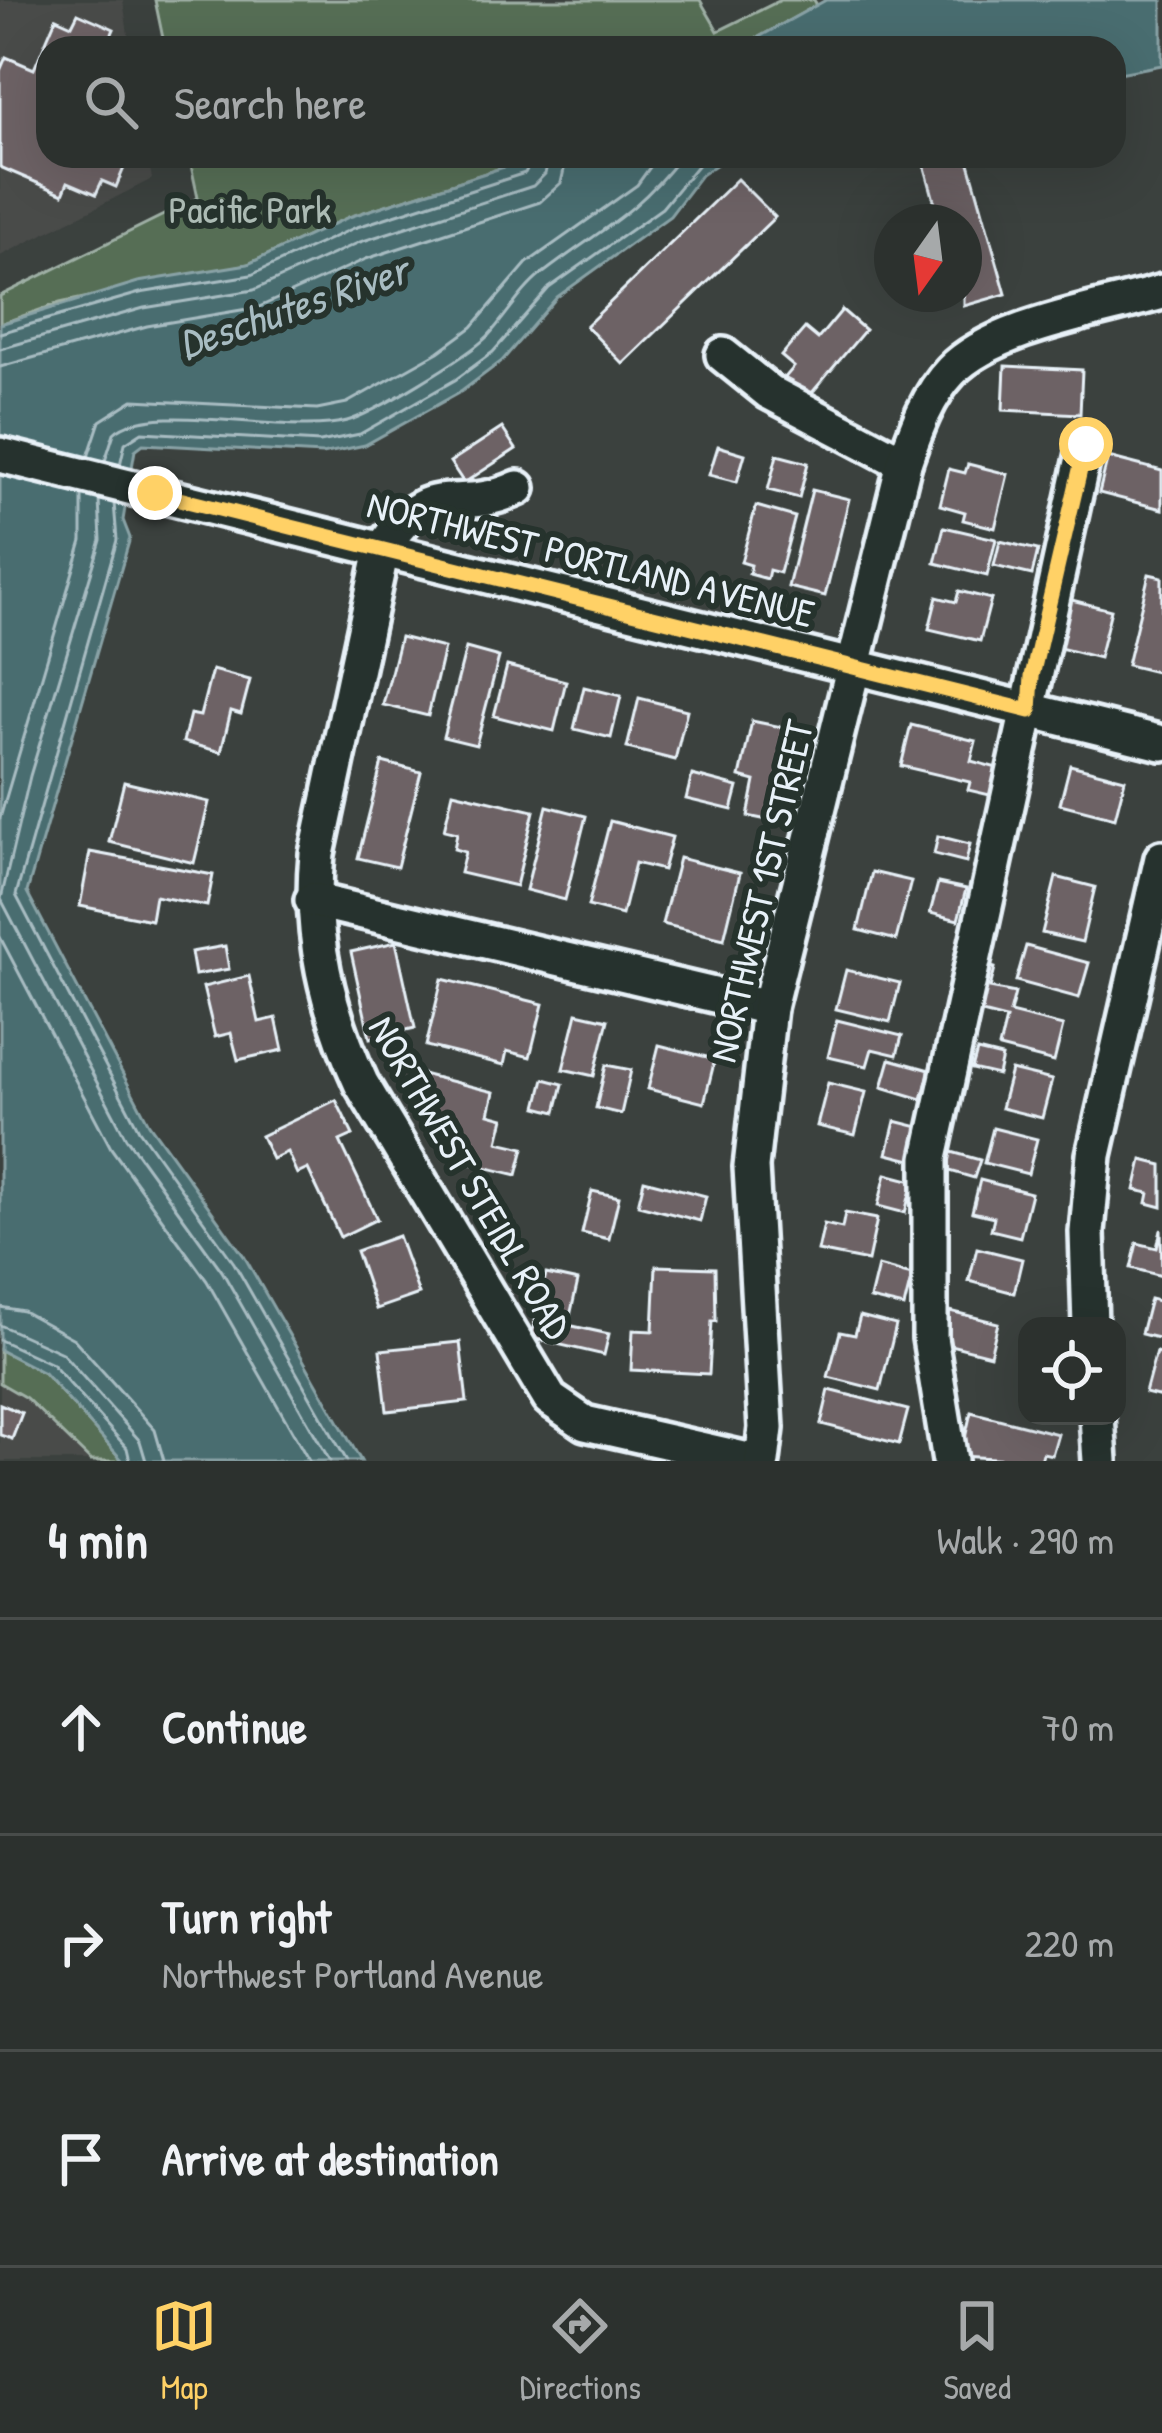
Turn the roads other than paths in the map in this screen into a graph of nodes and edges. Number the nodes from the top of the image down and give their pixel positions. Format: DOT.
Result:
graph roads {
  1 [pos="1162,292"];
  2 [pos="723,355"];
  3 [pos="1086,444"];
  4 [pos="0,455"];
  5 [pos="904,463"];
  6 [pos="518,488"];
  7 [pos="382,550"];
  8 [pos="858,667"];
  9 [pos="1030,711"];
  10 [pos="1162,743"];
  11 [pos="1162,858"];
  12 [pos="313,900"];
  13 [pos="769,1008"];
  14 [pos="1090,1317"];
  15 [pos="1097,1425"];
  16 [pos="752,1461"];
  17 [pos="762,1461"];
  18 [pos="950,1461"];
  19 [pos="1100,1461"];
  1 -- 5 [label="street, NORTHWEST 1ST STREET"];
  2 -- 5 [label="street"];
  3 -- 9 [label="street"];
  4 -- 7 [label="street, NORTHWEST PORTLAND AVENUE"];
  5 -- 8 [label="street, NORTHWEST 1ST STREET"];
  6 -- 7 [label="street"];
  7 -- 8 [label="street, NORTHWEST PORTLAND AVENUE"];
  7 -- 12 [label="street, NORTHWEST STEIDL ROAD"];
  8 -- 9 [label="street, NORTHWEST PORTLAND AVENUE"];
  8 -- 13 [label="street, NORTHWEST 1ST STREET"];
  9 -- 10 [label="street, NORTHWEST PORTLAND AVENUE"];
  9 -- 18 [label="street"];
  11 -- 14 [label="street"];
  12 -- 13 [label="street"];
  12 -- 16 [label="street, NORTHWEST STEIDL ROAD"];
  13 -- 17 [label="street, NORTHWEST 1ST STREET"];
  15 -- 19 [label="street"];
}
